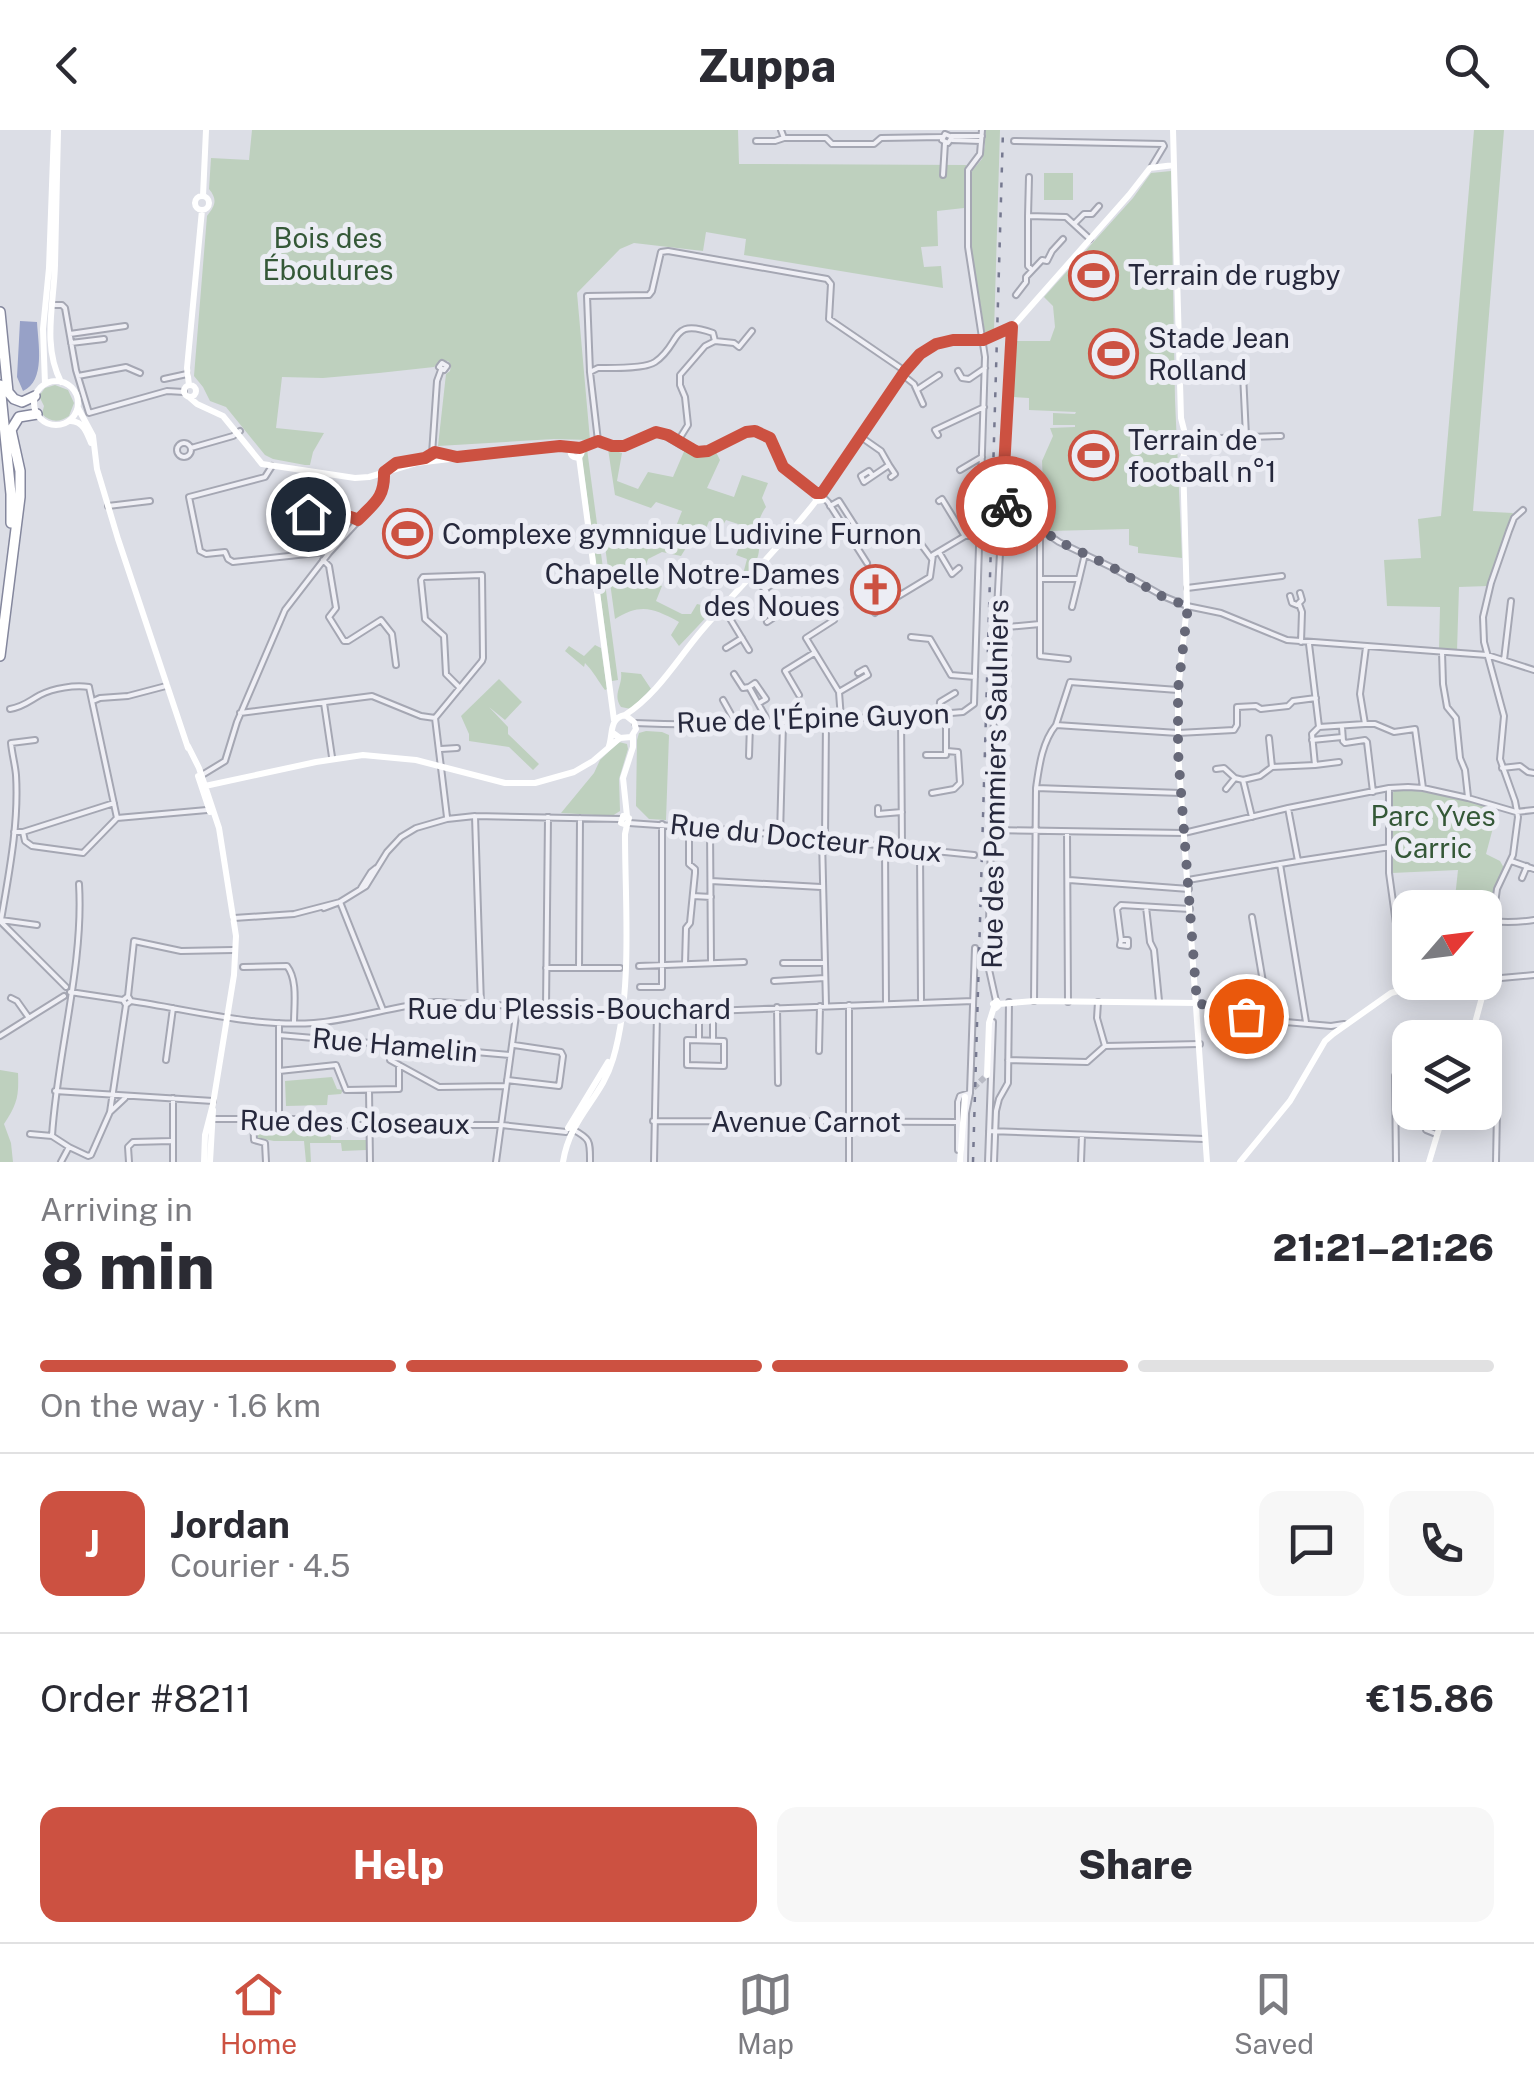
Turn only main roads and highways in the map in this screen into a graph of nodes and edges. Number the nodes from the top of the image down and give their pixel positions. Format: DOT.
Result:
graph roads {
  1 [pos="0,312"];
  2 [pos="0,385"];
  3 [pos="35,396"];
  4 [pos="37,414"];
  5 [pos="7,596"];
  6 [pos="0,656"];
  1 -- 3 [label="highway"];
  2 -- 5 [label="highway"];
  4 -- 5 [label="highway"];
  5 -- 6 [label="highway"];
}
